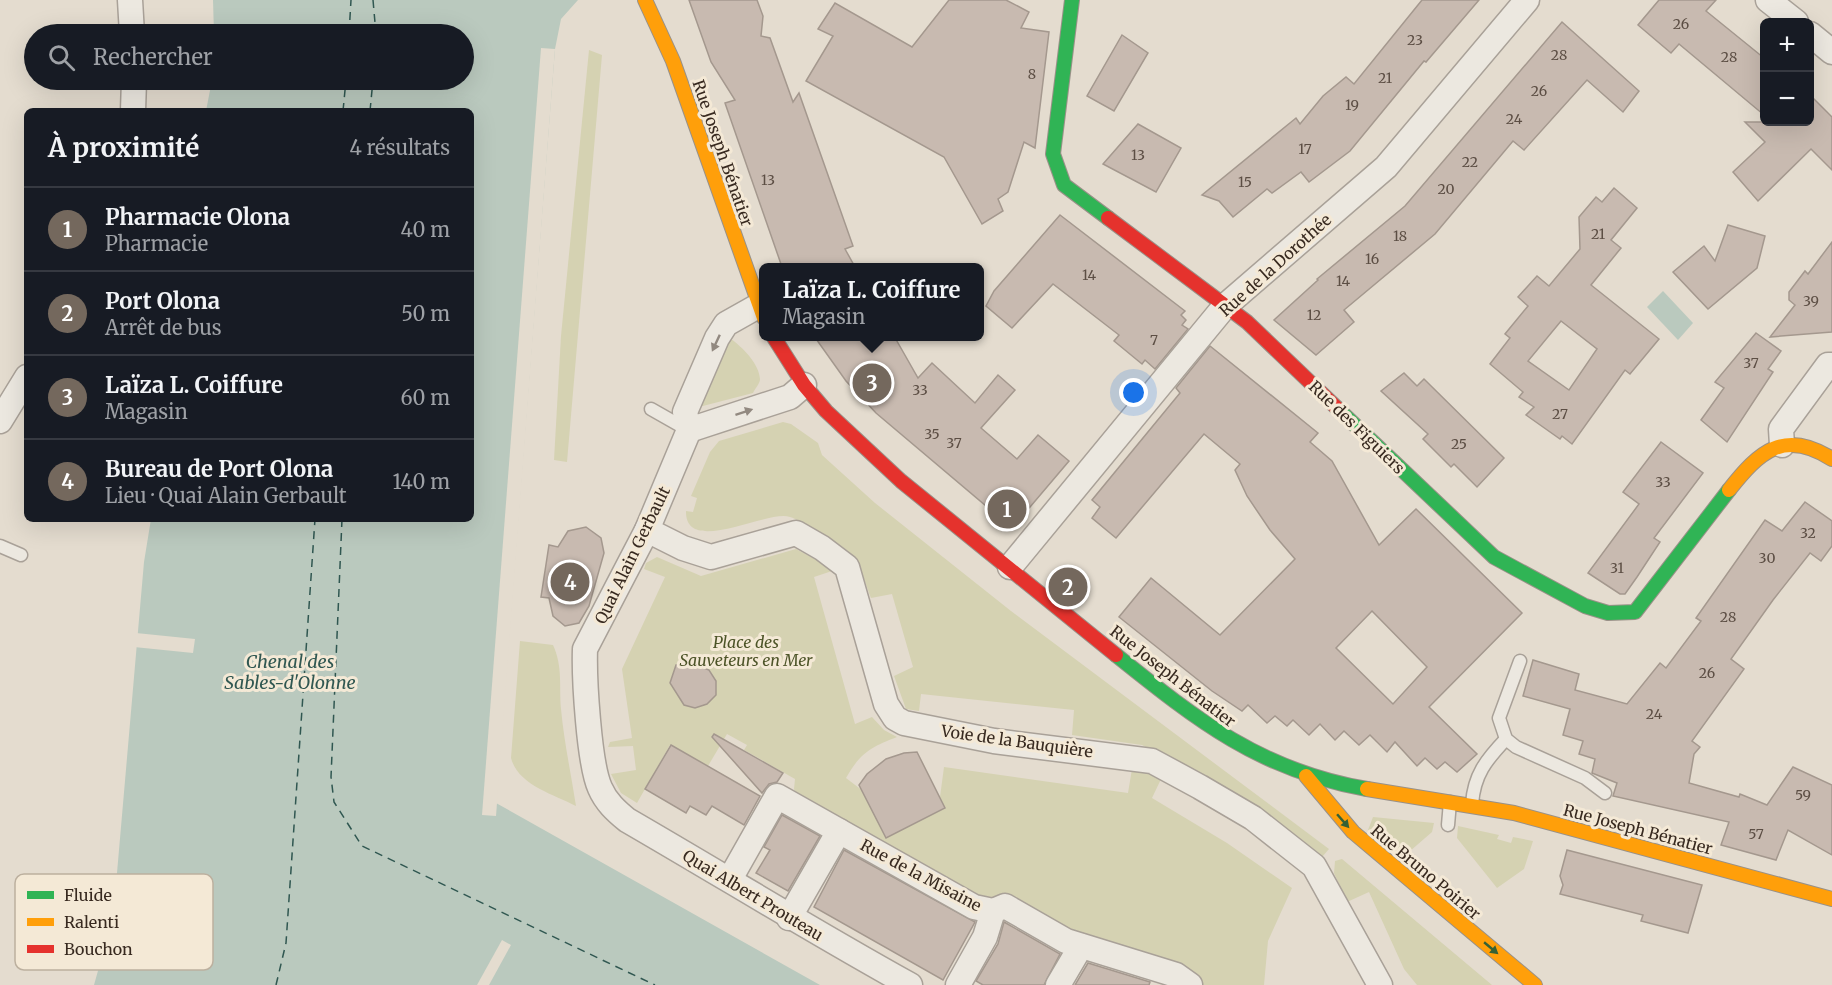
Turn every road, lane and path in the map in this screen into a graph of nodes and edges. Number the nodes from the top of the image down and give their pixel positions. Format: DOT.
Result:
graph roads {
  1 [pos="130,0"];
  2 [pos="645,0"];
  3 [pos="1527,0"];
  4 [pos="1768,0"];
  5 [pos="1066,3"];
  6 [pos="1791,18"];
  7 [pos="131,24"];
  8 [pos="1814,38"];
  9 [pos="1832,52"];
  10 [pos="134,90"];
  11 [pos="133,108"];
  12 [pos="759,306"];
  13 [pos="1225,306"];
  14 [pos="759,313"];
  15 [pos="776,341"];
  16 [pos="1832,365"];
  17 [pos="24,382"];
  18 [pos="804,385"];
  19 [pos="651,409"];
  20 [pos="0,421"];
  21 [pos="689,430"];
  22 [pos="1782,445"];
  23 [pos="1829,451"];
  24 [pos="647,530"];
  25 [pos="0,546"];
  26 [pos="21,555"];
  27 [pos="1010,567"];
  28 [pos="1520,661"];
  29 [pos="1506,740"];
  30 [pos="1306,776"];
  31 [pos="1605,793"];
  32 [pos="604,796"];
  33 [pos="1450,802"];
  34 [pos="1472,804"];
  35 [pos="1448,825"];
  36 [pos="839,831"];
  37 [pos="730,879"];
  38 [pos="1832,899"];
  39 [pos="993,911"];
  40 [pos="789,918"];
  41 [pos="1081,946"];
  42 [pos="910,985"];
  43 [pos="958,985"];
  44 [pos="1058,985"];
  45 [pos="1190,985"];
  46 [pos="1380,985"];
  47 [pos="1535,985"];
  1 -- 7 [label="street"];
  2 -- 12 [label="street, Rue Joseph Bénatier"];
  3 -- 13 [label="street, Rue de la Dorothée"];
  4 -- 6 [label="street"];
  5 -- 13 [label="street, Rue des Figuiers"];
  8 -- 9 [label="street"];
  10 -- 11 [label="street"];
  13 -- 22 [label="street, Rue des Figuiers"];
  13 -- 27 [label="street, Rue de la Dorothée"];
  14 -- 21 [label="street, Quai Alain Gerbault, one-way"];
  15 -- 18 [label="street, Rue Joseph Bénatier"];
  16 -- 22 [label="street"];
  17 -- 20 [label="street"];
  21 -- 18 [label="street, one-way"];
  18 -- 27 [label="street, Rue Joseph Bénatier"];
  19 -- 21 [label="lane"];
  21 -- 24 [label="street, Quai Alain Gerbault"];
  22 -- 23 [label="street"];
  24 -- 32 [label="street, Quai Alain Gerbault"];
  24 -- 46 [label="street, Voie de la Bauquière"];
  25 -- 26 [label="lane"];
  27 -- 30 [label="street, Rue Joseph Bénatier"];
  28 -- 29 [label="lane"];
  29 -- 31 [label="lane"];
  29 -- 34 [label="lane"];
  30 -- 33 [label="street, Rue Joseph Bénatier"];
  30 -- 47 [label="street, Rue Bruno Poirier, one-way"];
  32 -- 37 [label="street, Quai Albert Prouteau"];
  33 -- 34 [label="street, Rue Joseph Bénatier"];
  33 -- 35 [label="lane"];
  34 -- 38 [label="street, Rue Joseph Bénatier"];
  36 -- 37 [label="street, Rue de la Misaine"];
  36 -- 39 [label="street, Rue de la Misaine"];
  36 -- 40 [label="street"];
  37 -- 40 [label="street, Quai Albert Prouteau"];
  39 -- 41 [label="street, Rue de la Misaine"];
  39 -- 43 [label="street"];
  40 -- 42 [label="street, Quai Albert Prouteau"];
  41 -- 44 [label="street"];
  41 -- 45 [label="street, Rue de la Misaine"];
}
